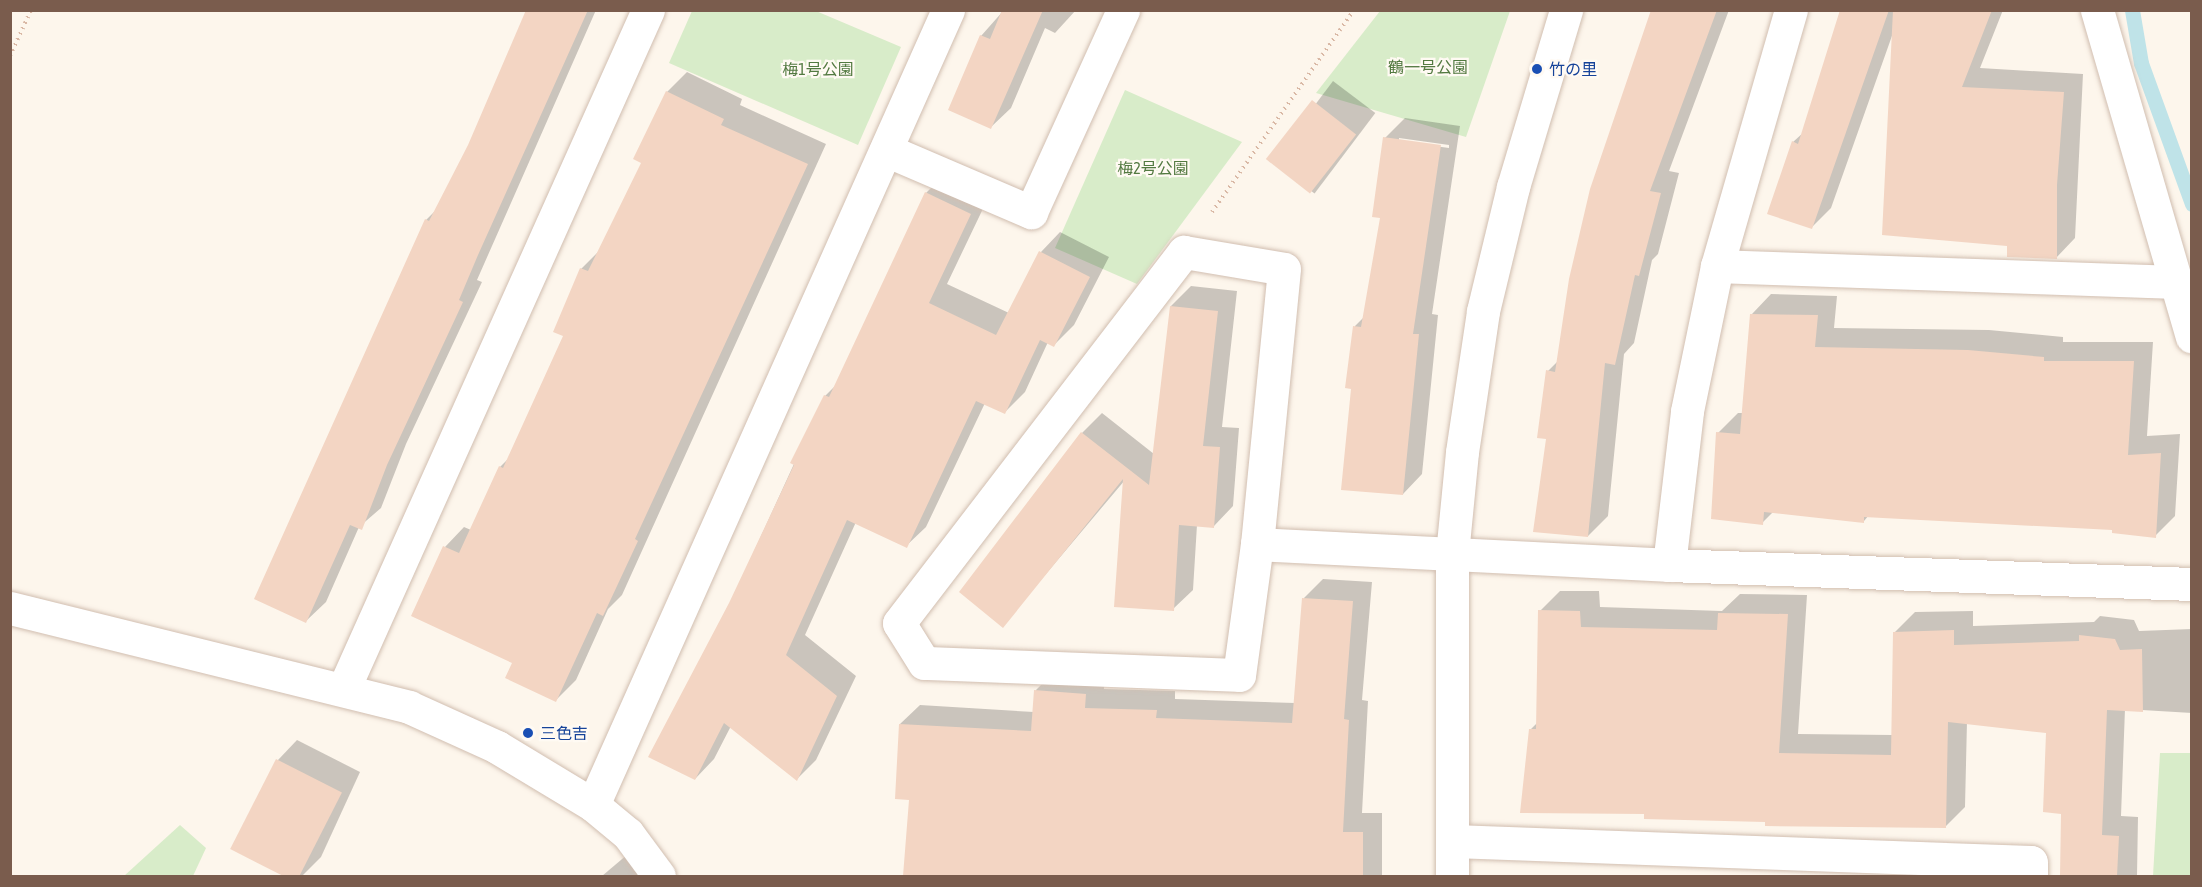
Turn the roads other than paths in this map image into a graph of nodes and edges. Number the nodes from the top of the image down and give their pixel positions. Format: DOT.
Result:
graph roads {
  1 [pos="648,10"];
  2 [pos="948,10"];
  3 [pos="1123,10"];
  4 [pos="1566,10"];
  5 [pos="1791,10"];
  6 [pos="2097,10"];
  7 [pos="886,150"];
  8 [pos="1717,266"];
  9 [pos="2175,282"];
  10 [pos="2192,336"];
  11 [pos="1257,543"];
  12 [pos="1452,554"];
  13 [pos="1669,565"];
  14 [pos="2192,584"];
  15 [pos="10,608"];
  16 [pos="344,688"];
  17 [pos="593,805"];
  18 [pos="1453,841"];
  19 [pos="1757,864"];
  20 [pos="659,876"];
  21 [pos="1452,876"];
  22 [pos="2031,876"];
  1 -- 16 [label="street"];
  2 -- 7 [label="street"];
  3 -- 7 [label="street"];
  4 -- 12 [label="street"];
  5 -- 8 [label="street"];
  6 -- 9 [label="street"];
  7 -- 17 [label="street"];
  8 -- 9 [label="street"];
  8 -- 13 [label="street"];
  9 -- 10 [label="street"];
  11 -- 11 [label="street"];
  11 -- 12 [label="street"];
  12 -- 13 [label="street"];
  12 -- 18 [label="street"];
  13 -- 14 [label="street"];
  15 -- 16 [label="street"];
  16 -- 17 [label="street"];
  17 -- 20 [label="street"];
  18 -- 19 [label="street"];
  18 -- 21 [label="street"];
  19 -- 22 [label="street"];
}
